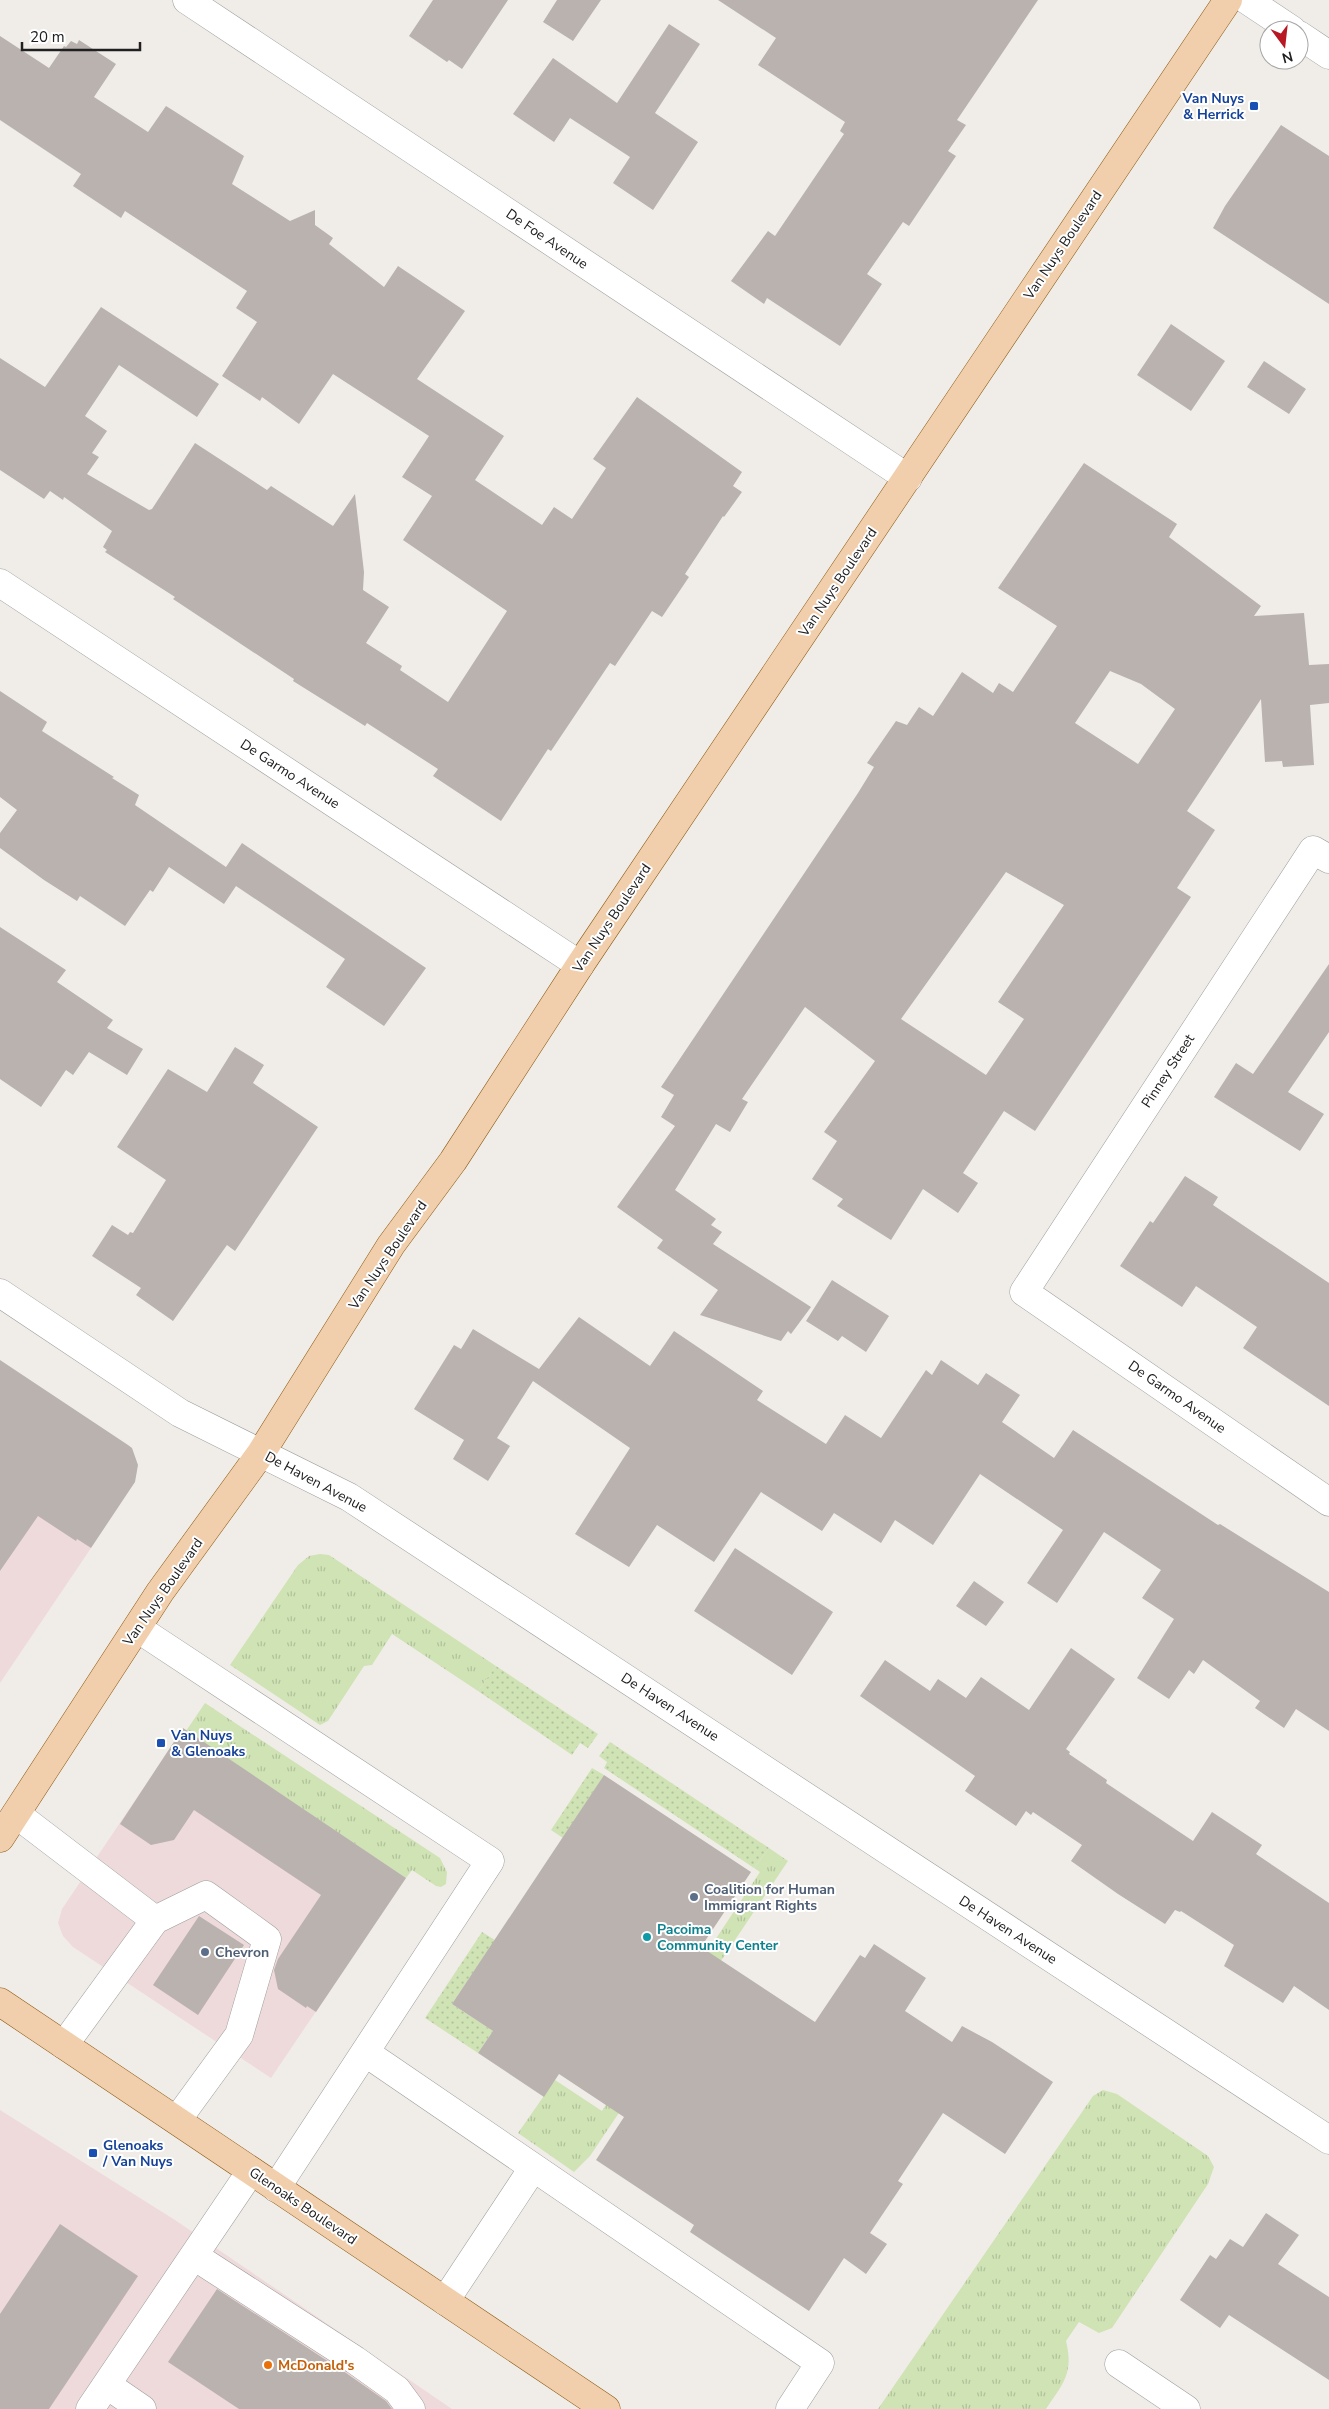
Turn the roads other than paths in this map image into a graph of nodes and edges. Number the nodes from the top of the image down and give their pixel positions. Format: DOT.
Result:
graph roads {
  1 [pos="187,0"];
  2 [pos="1228,0"];
  3 [pos="1247,0"];
  4 [pos="1277,20"];
  5 [pos="1309,41"];
  6 [pos="1329,54"];
  7 [pos="908,478"];
  8 [pos="0,583"];
  9 [pos="1321,855"];
  10 [pos="580,965"];
  11 [pos="1024,1292"];
  12 [pos="0,1293"];
  13 [pos="262,1453"];
  14 [pos="1329,1502"];
  15 [pos="137,1628"];
  16 [pos="16,1814"];
  17 [pos="0,1838"];
  18 [pos="155,1920"];
  19 [pos="0,2002"];
  20 [pos="64,2045"];
  21 [pos="366,2053"];
  22 [pos="177,2120"];
  23 [pos="1329,2140"];
  24 [pos="533,2168"];
  25 [pos="251,2171"];
  26 [pos="276,2188"];
  27 [pos="194,2256"];
  28 [pos="445,2301"];
  29 [pos="1119,2364"];
  30 [pos="107,2385"];
  31 [pos="90,2409"];
  32 [pos="142,2409"];
  33 [pos="411,2409"];
  34 [pos="606,2409"];
  35 [pos="790,2409"];
  36 [pos="1186,2409"];
  1 -- 7 [label="street, De Foe Avenue"];
  2 -- 7 [label="main road, Van Nuys Boulevard"];
  3 -- 4 [label="street"];
  5 -- 6 [label="street"];
  7 -- 10 [label="main road, Van Nuys Boulevard"];
  8 -- 10 [label="street, De Garmo Avenue"];
  9 -- 11 [label="street, Pinney Street"];
  10 -- 13 [label="main road, Van Nuys Boulevard"];
  11 -- 14 [label="street, De Garmo Avenue"];
  12 -- 13 [label="street, De Haven Avenue"];
  13 -- 15 [label="main road, Van Nuys Boulevard"];
  13 -- 23 [label="street, De Haven Avenue"];
  15 -- 16 [label="main road, Van Nuys Boulevard"];
  15 -- 21 [label="street"];
  16 -- 17 [label="main road, Van Nuys Boulevard"];
  16 -- 18 [label="street"];
  18 -- 20 [label="street"];
  18 -- 22 [label="street"];
  19 -- 20 [label="main road, Glenoaks Boulevard"];
  20 -- 22 [label="main road, Glenoaks Boulevard"];
  21 -- 24 [label="street"];
  21 -- 26 [label="street"];
  22 -- 25 [label="main road, Glenoaks Boulevard"];
  24 -- 28 [label="street"];
  24 -- 35 [label="street"];
  25 -- 26 [label="main road, Glenoaks Boulevard"];
  25 -- 27 [label="street"];
  26 -- 28 [label="main road, Glenoaks Boulevard"];
  27 -- 30 [label="street"];
  27 -- 33 [label="street"];
  28 -- 34 [label="main road, Glenoaks Boulevard"];
  29 -- 36 [label="street"];
  30 -- 31 [label="street"];
  30 -- 32 [label="street"];
}
